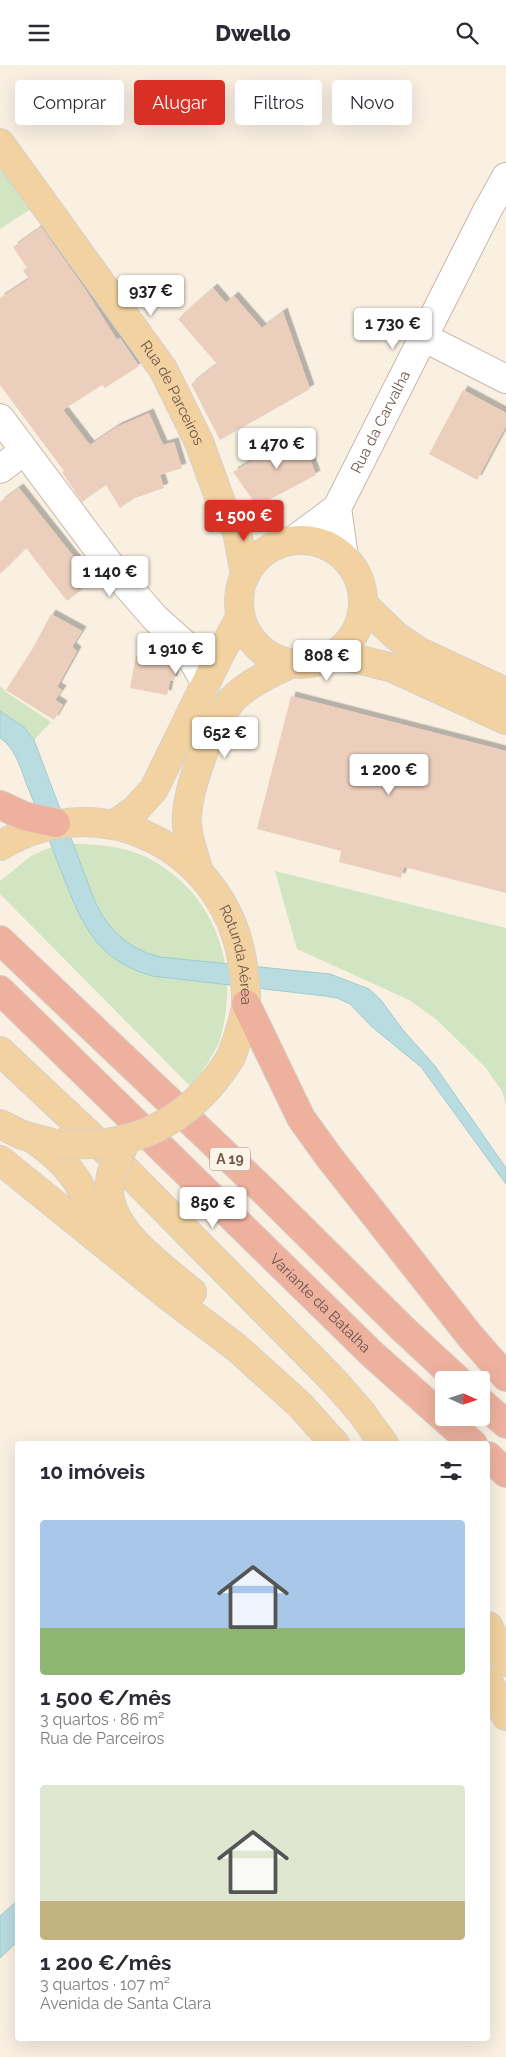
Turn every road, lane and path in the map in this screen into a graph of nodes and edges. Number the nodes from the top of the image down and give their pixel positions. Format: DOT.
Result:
graph roads {
  1 [pos="0,143"];
  2 [pos="506,177"];
  3 [pos="423,337"];
  4 [pos="506,379"];
  5 [pos="0,418"];
  6 [pos="24,451"];
  7 [pos="0,469"];
  8 [pos="337,508"];
  9 [pos="237,531"];
  10 [pos="286,542"];
  11 [pos="344,557"];
  12 [pos="245,575"];
  13 [pos="363,604"];
  14 [pos="240,618"];
  15 [pos="183,643"];
  16 [pos="226,643"];
  17 [pos="337,653"];
  18 [pos="290,664"];
  19 [pos="206,684"];
  20 [pos="506,691"];
  21 [pos="506,721"];
  22 [pos="0,805"];
  23 [pos="56,823"];
  24 [pos="114,825"];
  25 [pos="4,843"];
  26 [pos="199,871"];
  27 [pos="0,940"];
  28 [pos="0,991"];
  29 [pos="246,1004"];
  30 [pos="0,1051"];
  31 [pos="0,1124"];
  32 [pos="126,1140"];
  33 [pos="46,1142"];
  34 [pos="0,1160"];
  35 [pos="121,1257"];
  36 [pos="448,1371"];
  37 [pos="506,1377"];
  38 [pos="490,1410"];
  39 [pos="506,1424"];
  40 [pos="332,1441"];
  41 [pos="353,1441"];
  42 [pos="382,1441"];
  43 [pos="470,1441"];
  44 [pos="490,1458"];
  45 [pos="506,1473"];
  46 [pos="490,1630"];
  47 [pos="506,1662"];
  48 [pos="490,1685"];
  49 [pos="506,1716"];
  1 -- 9 [label="main road, Rua de Parceiros"];
  2 -- 3 [label="street, Rua da Carvalha"];
  3 -- 4 [label="street"];
  3 -- 8 [label="street, Rua da Carvalha"];
  5 -- 6 [label="street"];
  6 -- 7 [label="street"];
  6 -- 15 [label="street"];
  8 -- 10 [label="street, Rua da Carvalha"];
  8 -- 11 [label="street"];
  9 -- 10 [label="main road"];
  9 -- 12 [label="main road, Rua de Parceiros"];
  10 -- 11 [label="main road"];
  10 -- 12 [label="main road"];
  11 -- 13 [label="main road"];
  12 -- 14 [label="main road"];
  13 -- 17 [label="main road"];
  13 -- 20 [label="main road"];
  14 -- 16 [label="main road"];
  14 -- 18 [label="main road"];
  15 -- 16 [label="street"];
  15 -- 19 [label="street"];
  16 -- 19 [label="main road"];
  17 -- 18 [label="main road"];
  17 -- 21 [label="main road"];
  18 -- 26 [label="main road"];
  19 -- 24 [label="main road"];
  22 -- 23 [label="highway"];
  23 -- 24 [label="main road, Rotunda Aérea"];
  23 -- 25 [label="main road, Rotunda Aérea"];
  24 -- 26 [label="main road, Rotunda Aérea"];
  26 -- 29 [label="main road, Rotunda Aérea"];
  27 -- 36 [label="highway, A 19"];
  28 -- 43 [label="highway, Variante da Batalha / A 19"];
  29 -- 32 [label="main road, Rotunda Aérea, bridge"];
  29 -- 37 [label="highway"];
  30 -- 42 [label="main road"];
  31 -- 33 [label="main road, Rotunda Aérea"];
  32 -- 33 [label="main road, Rotunda Aérea, bridge"];
  32 -- 41 [label="main road, bridge"];
  33 -- 35 [label="main road"];
  34 -- 35 [label="main road"];
  35 -- 40 [label="main road"];
  38 -- 39 [label="highway"];
  44 -- 45 [label="highway"];
  46 -- 47 [label="main road"];
  48 -- 49 [label="main road"];
}
